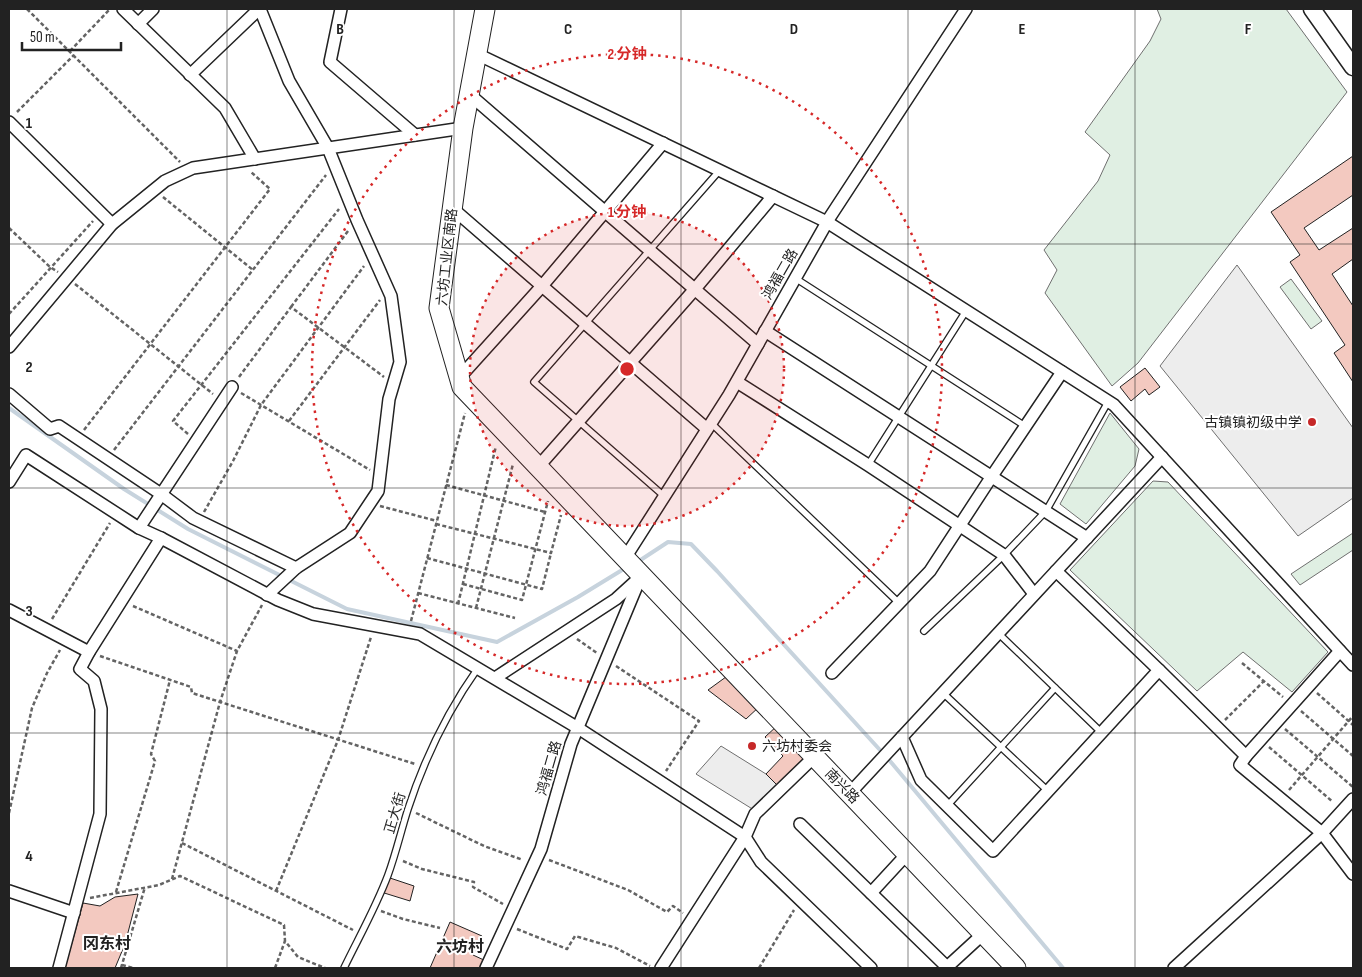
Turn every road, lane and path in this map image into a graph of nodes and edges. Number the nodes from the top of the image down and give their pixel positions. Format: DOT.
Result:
graph roads {
  1 [pos="27,9"];
  2 [pos="110,9"];
  3 [pos="123,9"];
  4 [pos="153,9"];
  5 [pos="260,9"];
  6 [pos="341,9"];
  7 [pos="485,9"];
  8 [pos="966,9"];
  9 [pos="1312,9"];
  10 [pos="138,24"];
  11 [pos="70,51"];
  12 [pos="477,54"];
  13 [pos="74,55"];
  14 [pos="1353,67"];
  15 [pos="190,75"];
  16 [pos="469,94"];
  17 [pos="12,118"];
  18 [pos="462,128"];
  19 [pos="415,135"];
  20 [pos="663,143"];
  21 [pos="328,148"];
  22 [pos="255,159"];
  23 [pos="239,161"];
  24 [pos="334,164"];
  25 [pos="189,170"];
  26 [pos="720,170"];
  27 [pos="154,190"];
  28 [pos="773,196"];
  29 [pos="348,198"];
  30 [pos="452,208"];
  31 [pos="100,212"];
  32 [pos="605,212"];
  33 [pos="357,220"];
  34 [pos="827,222"];
  35 [pos="112,224"];
  36 [pos="9,228"];
  37 [pos="226,248"];
  38 [pos="649,250"];
  39 [pos="373,254"];
  40 [pos="50,267"];
  41 [pos="253,270"];
  42 [pos="67,278"];
  43 [pos="795,278"];
  44 [pos="542,286"];
  45 [pos="388,289"];
  46 [pos="694,289"];
  47 [pos="291,307"];
  48 [pos="966,311"];
  49 [pos="9,314"];
  50 [pos="585,324"];
  51 [pos="318,327"];
  52 [pos="765,330"];
  53 [pos="150,344"];
  54 [pos="758,344"];
  55 [pos="9,347"];
  56 [pos="344,347"];
  57 [pos="630,363"];
  58 [pos="932,366"];
  59 [pos="1062,372"];
  60 [pos="459,378"];
  61 [pos="736,382"];
  62 [pos="393,384"];
  63 [pos="201,385"];
  64 [pos="232,387"];
  65 [pos="9,394"];
  66 [pos="469,395"];
  67 [pos="222,401"];
  68 [pos="1108,402"];
  69 [pos="261,404"];
  70 [pos="899,417"];
  71 [pos="289,421"];
  72 [pos="578,421"];
  73 [pos="709,426"];
  74 [pos="1026,426"];
  75 [pos="500,428"];
  76 [pos="78,438"];
  77 [pos="196,441"];
  78 [pos="518,446"];
  79 [pos="1162,457"];
  80 [pos="108,458"];
  81 [pos="868,465"];
  82 [pos="538,467"];
  83 [pos="380,476"];
  84 [pos="992,476"];
  85 [pos="9,482"];
  86 [pos="553,482"];
  87 [pos="446,485"];
  88 [pos="162,494"];
  89 [pos="566,496"];
  90 [pos="664,496"];
  91 [pos="504,500"];
  92 [pos="370,503"];
  93 [pos="1046,511"];
  94 [pos="545,512"];
  95 [pos="116,514"];
  96 [pos="199,520"];
  97 [pos="437,522"];
  98 [pos="960,525"];
  99 [pos="139,528"];
  100 [pos="475,533"];
  101 [pos="161,538"];
  102 [pos="494,538"];
  103 [pos="1087,538"];
  104 [pos="535,548"];
  105 [pos="551,553"];
  106 [pos="1004,555"];
  107 [pos="427,558"];
  108 [pos="632,566"];
  109 [pos="296,568"];
  110 [pos="466,568"];
  111 [pos="1056,571"];
  112 [pos="484,573"];
  113 [pos="462,584"];
  114 [pos="526,584"];
  115 [pos="418,594"];
  116 [pos="1034,594"];
  117 [pos="268,595"];
  118 [pos="122,602"];
  119 [pos="899,603"];
  120 [pos="458,604"];
  121 [pos="476,608"];
  122 [pos="9,610"];
  123 [pos="413,613"];
  124 [pos="515,618"];
  125 [pos="375,626"];
  126 [pos="45,629"];
  127 [pos="565,631"];
  128 [pos="924,632"];
  129 [pos="998,633"];
  130 [pos="66,640"];
  131 [pos="237,651"];
  132 [pos="1340,651"];
  133 [pos="89,652"];
  134 [pos="606,659"];
  135 [pos="1242,663"];
  136 [pos="1353,665"];
  137 [pos="478,668"];
  138 [pos="1159,670"];
  139 [pos="832,673"];
  140 [pos="495,678"];
  141 [pos="170,680"];
  142 [pos="1264,681"];
  143 [pos="1309,686"];
  144 [pos="1055,688"];
  145 [pos="943,693"];
  146 [pos="220,702"];
  147 [pos="1292,704"];
  148 [pos="1353,716"];
  149 [pos="1276,722"];
  150 [pos="1353,725"];
  151 [pos="578,728"];
  152 [pos="1217,728"];
  153 [pos="1102,732"];
  154 [pos="902,737"];
  155 [pos="338,740"];
  156 [pos="1260,740"];
  157 [pos="1000,747"];
  158 [pos="1246,756"];
  159 [pos="1353,756"];
  160 [pos="814,757"];
  161 [pos="424,767"];
  162 [pos="660,781"];
  163 [pos="1353,787"];
  164 [pos="1048,791"];
  165 [pos="849,794"];
  166 [pos="1281,799"];
  167 [pos="1353,799"];
  168 [pos="947,806"];
  169 [pos="408,809"];
  170 [pos="1343,811"];
  171 [pos="9,813"];
  172 [pos="800,824"];
  173 [pos="1322,833"];
  174 [pos="745,837"];
  175 [pos="182,843"];
  176 [pos="907,854"];
  177 [pos="394,858"];
  178 [pos="536,860"];
  179 [pos="1353,874"];
  180 [pos="172,879"];
  181 [pos="145,887"];
  182 [pos="9,891"];
  183 [pos="276,891"];
  184 [pos="116,892"];
  185 [pos="871,893"];
  186 [pos="78,898"];
  187 [pos="800,900"];
  188 [pos="373,908"];
  189 [pos="513,910"];
  190 [pos="74,913"];
  191 [pos="693,919"];
  192 [pos="506,924"];
  193 [pos="440,928"];
  194 [pos="361,934"];
  195 [pos="983,934"];
  196 [pos="285,941"];
  197 [pos="121,966"];
  198 [pos="59,968"];
  199 [pos="133,968"];
  200 [pos="275,968"];
  201 [pos="325,968"];
  202 [pos="344,968"];
  203 [pos="486,968"];
  204 [pos="653,968"];
  205 [pos="661,968"];
  206 [pos="759,968"];
  207 [pos="871,968"];
  208 [pos="946,968"];
  209 [pos="1016,968"];
  210 [pos="1174,968"];
  1 -- 11 [label="path"];
  2 -- 11 [label="path"];
  3 -- 10 [label="street"];
  4 -- 10 [label="street"];
  5 -- 15 [label="street"];
  5 -- 21 [label="street"];
  6 -- 19 [label="street"];
  7 -- 12 [label="main road, 六坊工业区南路"];
  8 -- 34 [label="street, 鸿福二路"];
  9 -- 14 [label="street"];
  10 -- 15 [label="street"];
  11 -- 13 [label="path"];
  12 -- 16 [label="main road, 六坊工业区南路"];
  12 -- 20 [label="street"];
  13 -- 17 [label="path"];
  13 -- 25 [label="path"];
  15 -- 22 [label="street"];
  16 -- 18 [label="main road, 六坊工业区南路"];
  16 -- 32 [label="street"];
  17 -- 31 [label="street"];
  18 -- 19 [label="street"];
  18 -- 30 [label="main road, 六坊工业区南路"];
  19 -- 21 [label="street"];
  20 -- 26 [label="street"];
  20 -- 32 [label="street"];
  21 -- 22 [label="street"];
  21 -- 24 [label="street"];
  22 -- 23 [label="street"];
  23 -- 25 [label="street"];
  23 -- 37 [label="path"];
  24 -- 29 [label="street"];
  24 -- 41 [label="path"];
  25 -- 27 [label="street"];
  26 -- 28 [label="street"];
  26 -- 38 [label="lane"];
  27 -- 35 [label="street"];
  27 -- 37 [label="path"];
  28 -- 34 [label="street"];
  28 -- 46 [label="street"];
  29 -- 33 [label="street"];
  29 -- 63 [label="path"];
  30 -- 44 [label="street"];
  30 -- 60 [label="main road, 六坊工业区南路"];
  31 -- 35 [label="street"];
  31 -- 40 [label="path"];
  32 -- 38 [label="street"];
  32 -- 44 [label="street"];
  33 -- 39 [label="street"];
  33 -- 47 [label="path"];
  34 -- 43 [label="street, 鸿福二路"];
  34 -- 48 [label="street"];
  35 -- 42 [label="street"];
  36 -- 40 [label="path"];
  37 -- 41 [label="path"];
  37 -- 53 [label="path"];
  38 -- 46 [label="street"];
  38 -- 50 [label="lane"];
  39 -- 45 [label="street"];
  39 -- 51 [label="path"];
  40 -- 42 [label="path"];
  40 -- 49 [label="path"];
  41 -- 80 [label="path"];
  42 -- 53 [label="path"];
  42 -- 55 [label="street"];
  43 -- 52 [label="street, 鸿福二路"];
  43 -- 58 [label="lane"];
  44 -- 50 [label="street"];
  44 -- 60 [label="street"];
  45 -- 56 [label="path"];
  45 -- 62 [label="street"];
  46 -- 54 [label="street"];
  46 -- 57 [label="street"];
  47 -- 51 [label="path"];
  47 -- 64 [label="path"];
  48 -- 58 [label="lane"];
  48 -- 59 [label="street"];
  50 -- 57 [label="street"];
  50 -- 72 [label="lane"];
  51 -- 56 [label="path"];
  51 -- 69 [label="path"];
  52 -- 54 [label="street, 鸿福二路"];
  52 -- 70 [label="street"];
  53 -- 63 [label="path"];
  53 -- 76 [label="path"];
  54 -- 61 [label="street, 鸿福二路"];
  56 -- 62 [label="path"];
  56 -- 71 [label="path"];
  57 -- 72 [label="street"];
  57 -- 73 [label="street"];
  58 -- 70 [label="lane"];
  58 -- 74 [label="lane"];
  59 -- 68 [label="street"];
  59 -- 74 [label="street"];
  60 -- 66 [label="main road, 六坊工业区南路"];
  61 -- 73 [label="street, 鸿福二路"];
  61 -- 81 [label="street"];
  62 -- 83 [label="street"];
  63 -- 67 [label="path"];
  63 -- 77 [label="path"];
  64 -- 67 [label="street"];
  64 -- 69 [label="path"];
  65 -- 76 [label="street"];
  66 -- 75 [label="main road, 六坊工业区南路"];
  66 -- 87 [label="path"];
  67 -- 77 [label="street"];
  68 -- 79 [label="street"];
  68 -- 93 [label="lane"];
  69 -- 71 [label="path"];
  69 -- 96 [label="path"];
  70 -- 81 [label="lane"];
  70 -- 84 [label="street"];
  71 -- 83 [label="path"];
  72 -- 82 [label="street"];
  72 -- 90 [label="lane"];
  73 -- 90 [label="street, 鸿福二路"];
  73 -- 119 [label="lane"];
  74 -- 84 [label="street"];
  75 -- 78 [label="main road, 六坊工业区南路"];
  75 -- 100 [label="path"];
  76 -- 80 [label="street"];
  77 -- 88 [label="street"];
  78 -- 82 [label="main road, 六坊工业区南路"];
  78 -- 91 [label="path"];
  79 -- 103 [label="street"];
  79 -- 132 [label="street"];
  80 -- 88 [label="street"];
  81 -- 98 [label="street"];
  82 -- 86 [label="main road, 六坊工业区南路"];
  83 -- 92 [label="street"];
  84 -- 93 [label="street"];
  84 -- 98 [label="street"];
  85 -- 95 [label="street"];
  86 -- 89 [label="main road, 六坊工业区南路"];
  86 -- 94 [label="path"];
  87 -- 91 [label="path"];
  87 -- 97 [label="path"];
  88 -- 96 [label="street"];
  88 -- 99 [label="street"];
  89 -- 105 [label="path"];
  89 -- 108 [label="main road, 六坊工业区南路"];
  90 -- 108 [label="street, 鸿福二路"];
  91 -- 94 [label="path"];
  91 -- 102 [label="path"];
  92 -- 97 [label="path"];
  92 -- 109 [label="street"];
  93 -- 103 [label="street"];
  93 -- 106 [label="lane"];
  94 -- 104 [label="path"];
  95 -- 99 [label="street"];
  95 -- 126 [label="path"];
  96 -- 109 [label="street"];
  97 -- 100 [label="path"];
  97 -- 107 [label="path"];
  98 -- 106 [label="street"];
  98 -- 119 [label="street"];
  99 -- 101 [label="street"];
  100 -- 102 [label="path"];
  100 -- 110 [label="path"];
  101 -- 117 [label="street"];
  101 -- 118 [label="street"];
  102 -- 104 [label="path"];
  102 -- 112 [label="path"];
  103 -- 111 [label="street"];
  104 -- 105 [label="path"];
  104 -- 114 [label="path"];
  105 -- 114 [label="path"];
  106 -- 116 [label="street"];
  106 -- 128 [label="lane"];
  107 -- 110 [label="path"];
  107 -- 115 [label="path"];
  108 -- 127 [label="street"];
  108 -- 134 [label="street, 鸿福二路"];
  108 -- 160 [label="main road, 南兴路"];
  109 -- 117 [label="street"];
  110 -- 112 [label="path"];
  110 -- 113 [label="path"];
  111 -- 116 [label="street"];
  111 -- 138 [label="street"];
  112 -- 114 [label="path"];
  112 -- 121 [label="path"];
  113 -- 114 [label="path"];
  113 -- 120 [label="path"];
  115 -- 120 [label="path"];
  115 -- 123 [label="path"];
  116 -- 129 [label="street"];
  117 -- 125 [label="street"];
  117 -- 131 [label="path"];
  118 -- 131 [label="path"];
  118 -- 133 [label="street"];
  119 -- 139 [label="street"];
  120 -- 121 [label="path"];
  121 -- 124 [label="path"];
  122 -- 126 [label="street"];
  125 -- 137 [label="street"];
  125 -- 155 [label="path"];
  126 -- 130 [label="street"];
  127 -- 134 [label="path"];
  127 -- 140 [label="street"];
  129 -- 144 [label="lane"];
  129 -- 145 [label="street"];
  130 -- 133 [label="street"];
  130 -- 171 [label="path"];
  131 -- 146 [label="path"];
  132 -- 136 [label="street"];
  132 -- 143 [label="street"];
  133 -- 141 [label="path"];
  133 -- 186 [label="street"];
  134 -- 151 [label="street, 鸿福二路"];
  134 -- 162 [label="path"];
  135 -- 142 [label="path"];
  137 -- 140 [label="street"];
  137 -- 161 [label="lane, 正大街"];
  138 -- 152 [label="street"];
  138 -- 153 [label="street"];
  140 -- 151 [label="street"];
  141 -- 146 [label="path"];
  141 -- 184 [label="path"];
  142 -- 147 [label="path"];
  142 -- 152 [label="path"];
  143 -- 147 [label="street"];
  143 -- 150 [label="path"];
  144 -- 153 [label="lane"];
  144 -- 157 [label="lane"];
  145 -- 154 [label="street"];
  145 -- 157 [label="lane"];
  146 -- 155 [label="path"];
  146 -- 175 [label="path"];
  147 -- 149 [label="street"];
  147 -- 159 [label="path"];
  148 -- 166 [label="path"];
  149 -- 156 [label="street"];
  149 -- 163 [label="path"];
  151 -- 162 [label="street"];
  151 -- 178 [label="street, 鸿福二路"];
  152 -- 158 [label="street"];
  153 -- 164 [label="street"];
  154 -- 165 [label="street"];
  154 -- 168 [label="street"];
  155 -- 161 [label="path"];
  155 -- 183 [label="path"];
  156 -- 158 [label="street"];
  156 -- 170 [label="path"];
  157 -- 164 [label="lane"];
  157 -- 168 [label="lane"];
  158 -- 166 [label="street"];
  160 -- 165 [label="main road, 南兴路"];
  160 -- 174 [label="street"];
  161 -- 169 [label="lane, 正大街"];
  162 -- 174 [label="street"];
  164 -- 168 [label="street"];
  165 -- 176 [label="main road, 南兴路"];
  166 -- 173 [label="street"];
  167 -- 170 [label="street"];
  169 -- 177 [label="lane, 正大街"];
  169 -- 178 [label="path"];
  170 -- 173 [label="street"];
  172 -- 185 [label="street"];
  173 -- 179 [label="street"];
  173 -- 210 [label="street"];
  174 -- 187 [label="street"];
  174 -- 191 [label="street"];
  175 -- 180 [label="path"];
  175 -- 183 [label="path"];
  176 -- 185 [label="street"];
  176 -- 195 [label="main road, 南兴路"];
  177 -- 188 [label="lane, 正大街"];
  177 -- 189 [label="path"];
  178 -- 189 [label="street, 鸿福二路"];
  178 -- 191 [label="path"];
  180 -- 181 [label="path"];
  180 -- 196 [label="path"];
  181 -- 184 [label="path"];
  181 -- 197 [label="path"];
  182 -- 190 [label="street"];
  183 -- 194 [label="path"];
  184 -- 186 [label="path"];
  185 -- 208 [label="street"];
  186 -- 190 [label="street"];
  187 -- 206 [label="path"];
  187 -- 207 [label="street"];
  188 -- 193 [label="path"];
  188 -- 194 [label="lane, 正大街"];
  189 -- 192 [label="street, 鸿福二路"];
  190 -- 198 [label="street"];
  191 -- 205 [label="street"];
  192 -- 203 [label="street, 鸿福二路"];
  192 -- 204 [label="path"];
  194 -- 202 [label="lane, 正大街"];
  195 -- 208 [label="street"];
  195 -- 209 [label="main road, 南兴路"];
  196 -- 200 [label="path"];
  196 -- 201 [label="path"];
  197 -- 199 [label="path"];
}
